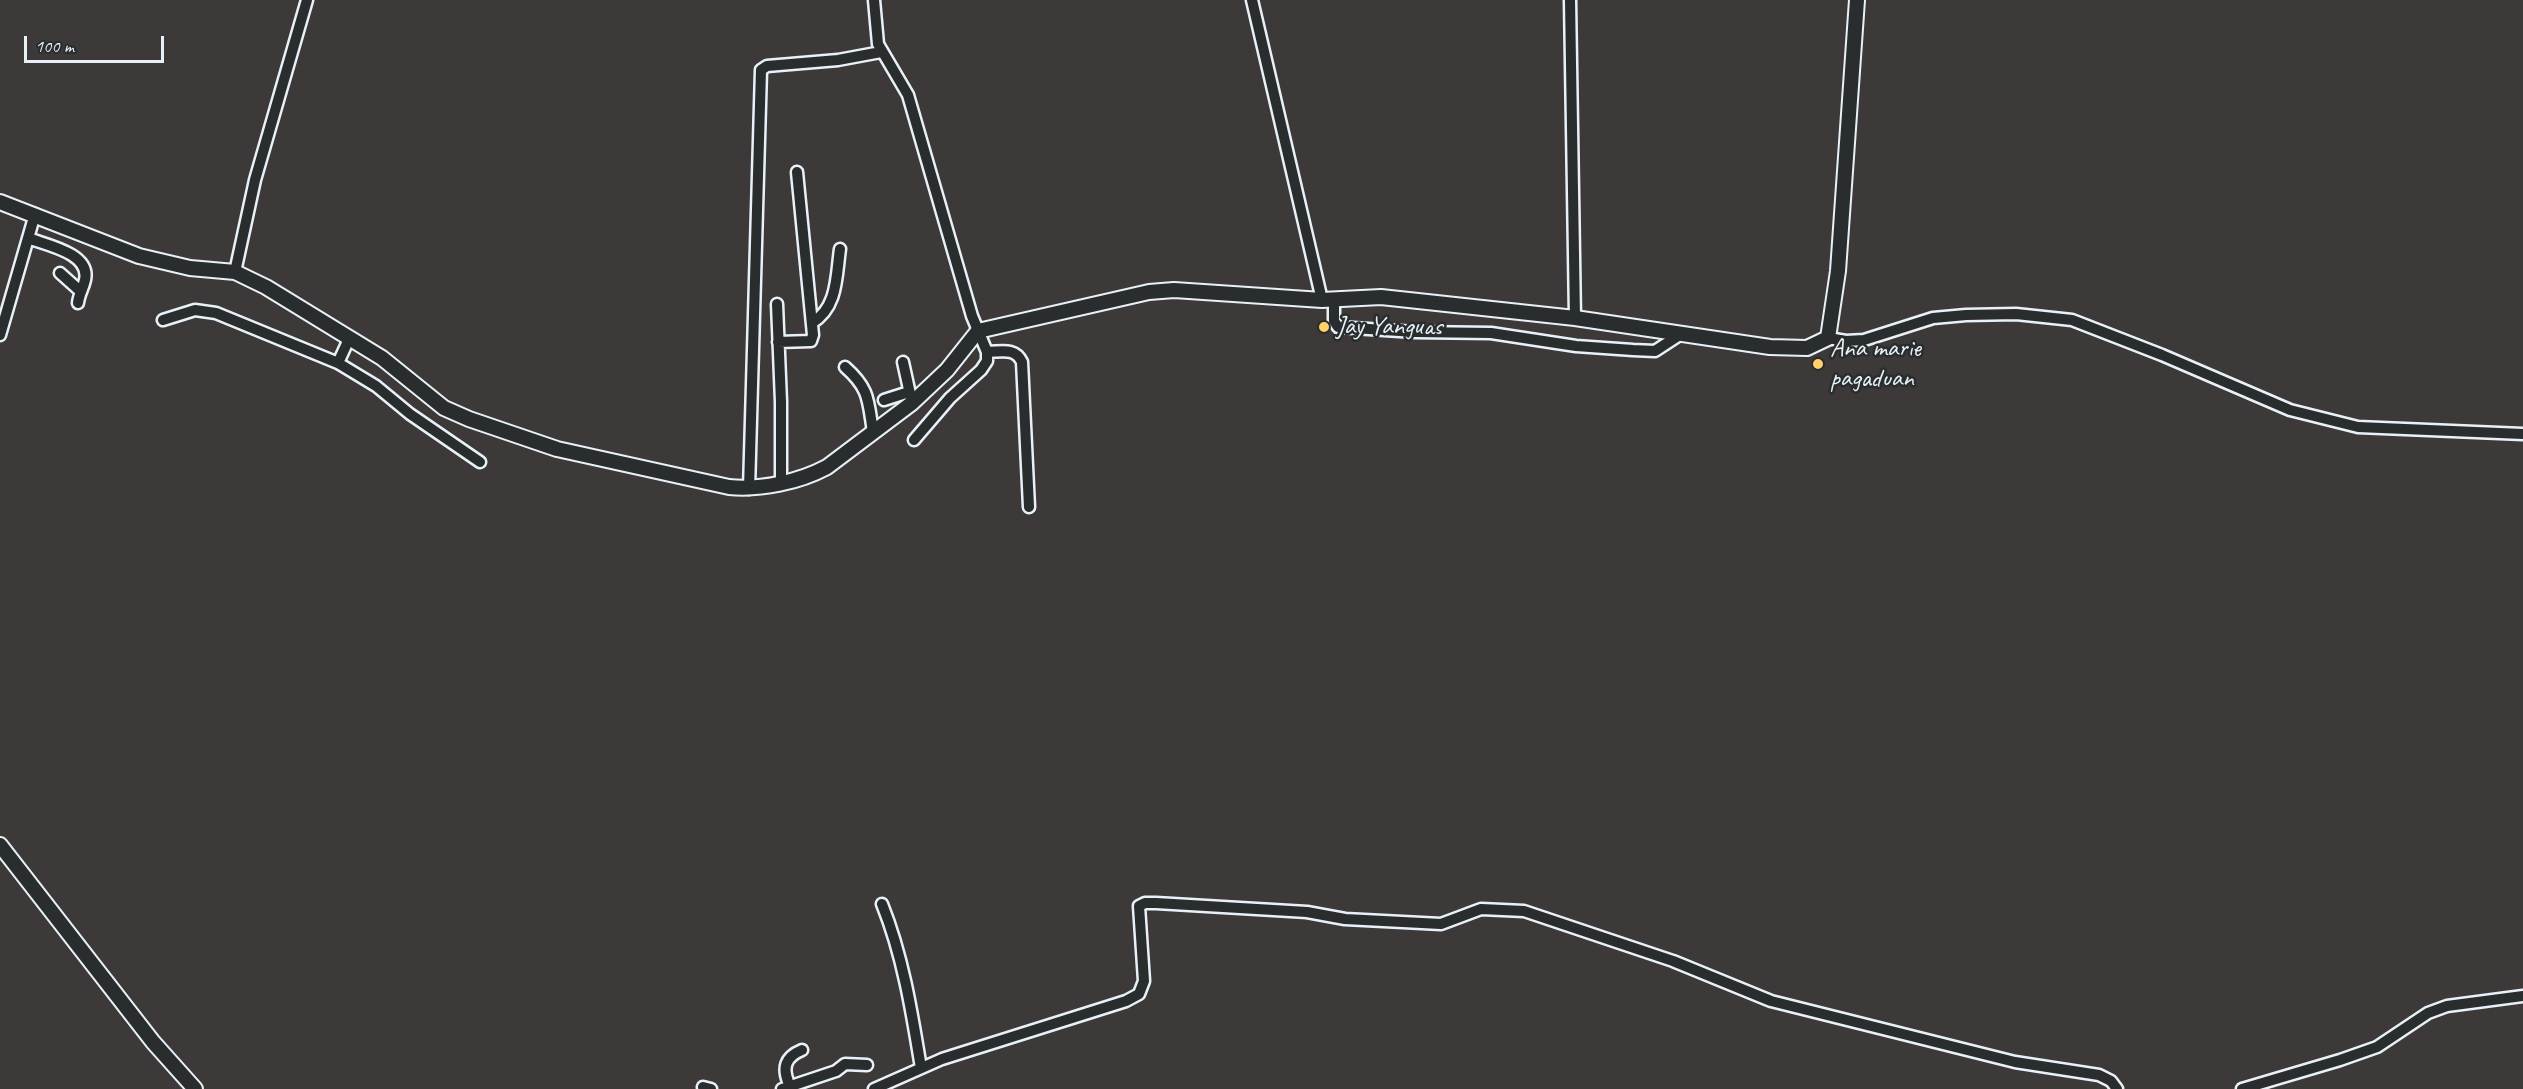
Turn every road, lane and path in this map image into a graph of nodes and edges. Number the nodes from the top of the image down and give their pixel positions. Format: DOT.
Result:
graph roads {
  1 [pos="307,0"];
  2 [pos="874,0"];
  3 [pos="1252,0"];
  4 [pos="1570,0"];
  5 [pos="1857,0"];
  6 [pos="881,52"];
  7 [pos="797,172"];
  8 [pos="0,202"];
  9 [pos="34,214"];
  10 [pos="28,238"];
  11 [pos="840,249"];
  12 [pos="235,272"];
  13 [pos="60,273"];
  14 [pos="79,290"];
  15 [pos="1328,299"];
  16 [pos="78,303"];
  17 [pos="777,304"];
  18 [pos="1575,318"];
  19 [pos="163,320"];
  20 [pos="812,323"];
  21 [pos="978,331"];
  22 [pos="1680,334"];
  23 [pos="0,335"];
  24 [pos="1828,338"];
  25 [pos="348,341"];
  26 [pos="778,342"];
  27 [pos="987,352"];
  28 [pos="338,362"];
  29 [pos="903,362"];
  30 [pos="844,367"];
  31 [pos="911,397"];
  32 [pos="884,400"];
  33 [pos="873,432"];
  34 [pos="2523,434"];
  35 [pos="914,440"];
  36 [pos="480,462"];
  37 [pos="781,482"];
  38 [pos="749,489"];
  39 [pos="1029,507"];
  40 [pos="0,845"];
  41 [pos="882,904"];
  42 [pos="2523,996"];
  43 [pos="802,1050"];
  44 [pos="867,1065"];
  45 [pos="921,1068"];
  46 [pos="786,1087"];
  47 [pos="195,1089"];
  48 [pos="874,1089"];
  49 [pos="2117,1089"];
  50 [pos="2242,1089"];
  1 -- 12 [label="street"];
  2 -- 6 [label="street"];
  3 -- 15 [label="street"];
  4 -- 18 [label="street"];
  5 -- 24 [label="street"];
  6 -- 21 [label="street"];
  6 -- 38 [label="street"];
  7 -- 20 [label="street"];
  8 -- 9 [label="street"];
  9 -- 10 [label="street"];
  9 -- 12 [label="street"];
  10 -- 14 [label="street"];
  10 -- 23 [label="street"];
  11 -- 20 [label="street"];
  12 -- 25 [label="street"];
  13 -- 14 [label="street"];
  14 -- 16 [label="street"];
  15 -- 18 [label="street"];
  15 -- 21 [label="street"];
  15 -- 22 [label="street"];
  17 -- 26 [label="street"];
  18 -- 22 [label="street"];
  19 -- 28 [label="street"];
  20 -- 26 [label="street"];
  21 -- 27 [label="street"];
  21 -- 31 [label="street"];
  22 -- 24 [label="street"];
  24 -- 34 [label="street"];
  25 -- 28 [label="street"];
  25 -- 38 [label="street"];
  26 -- 37 [label="street"];
  27 -- 35 [label="street"];
  27 -- 39 [label="street"];
  28 -- 36 [label="street"];
  29 -- 31 [label="street"];
  30 -- 33 [label="street"];
  31 -- 32 [label="street"];
  31 -- 33 [label="street"];
  33 -- 37 [label="street"];
  37 -- 38 [label="street"];
  40 -- 47 [label="street"];
  41 -- 45 [label="street"];
  42 -- 50 [label="street"];
  43 -- 46 [label="street"];
  44 -- 46 [label="street"];
  45 -- 48 [label="street"];
  45 -- 49 [label="street"];
}
